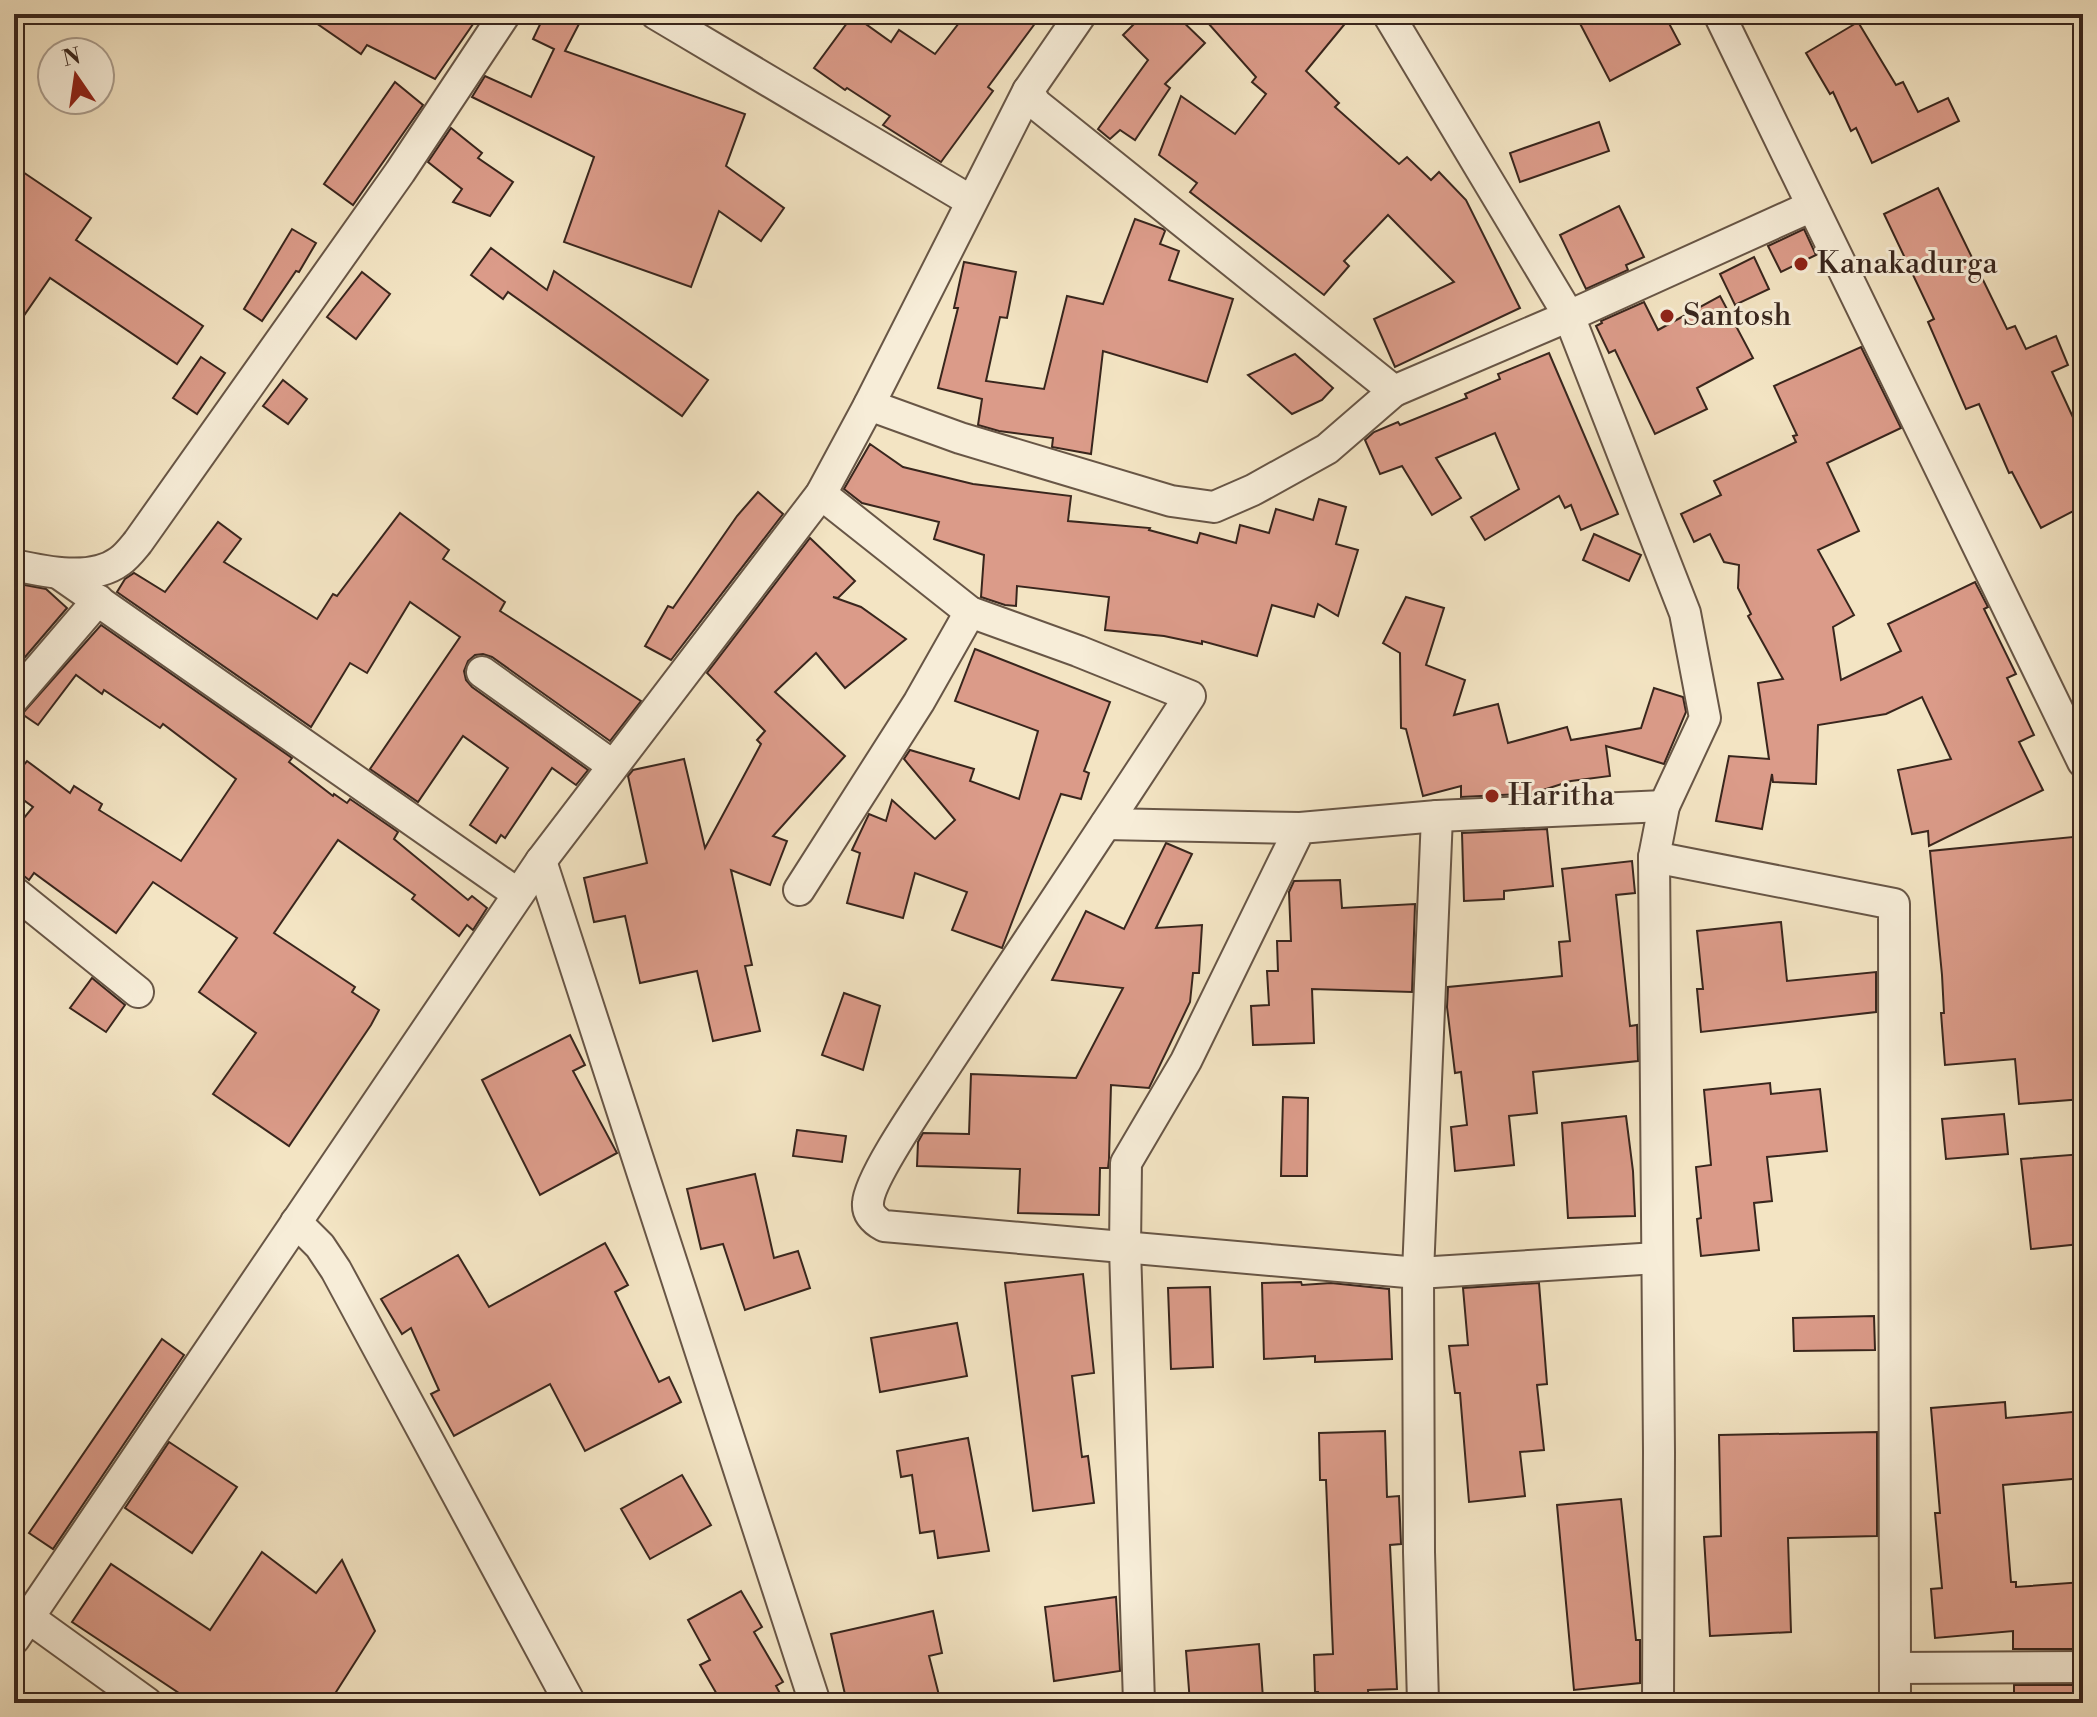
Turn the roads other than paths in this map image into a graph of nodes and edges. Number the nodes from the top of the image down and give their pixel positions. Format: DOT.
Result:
graph roads {
  1 [pos="505,14"];
  2 [pos="656,14"];
  3 [pos="1081,14"];
  4 [pos="1388,14"];
  5 [pos="1719,14"];
  6 [pos="1028,91"];
  7 [pos="971,201"];
  8 [pos="1812,206"];
  9 [pos="1569,316"];
  10 [pos="1394,391"];
  11 [pos="869,405"];
  12 [pos="821,494"];
  13 [pos="14,565"];
  14 [pos="58,573"];
  15 [pos="98,600"];
  16 [pos="970,612"];
  17 [pos="482,672"];
  18 [pos="14,698"];
  19 [pos="2083,762"];
  20 [pos="612,765"];
  21 [pos="1664,806"];
  22 [pos="1437,816"];
  23 [pos="1106,824"];
  24 [pos="1300,828"];
  25 [pos="1654,857"];
  26 [pos="541,861"];
  27 [pos="799,890"];
  28 [pos="14,892"];
  29 [pos="518,894"];
  30 [pos="138,992"];
  31 [pos="296,1222"];
  32 [pos="1125,1248"];
  33 [pos="1657,1258"];
  34 [pos="1418,1273"];
  35 [pos="19,1621"];
  36 [pos="2083,1667"];
  37 [pos="1895,1668"];
  38 [pos="147,1703"];
  39 [pos="570,1703"];
  40 [pos="815,1703"];
  41 [pos="1139,1703"];
  42 [pos="1423,1703"];
  43 [pos="1658,1703"];
  44 [pos="1895,1703"];
  1 -- 14 [label="street"];
  2 -- 7 [label="street"];
  3 -- 6 [label="street"];
  4 -- 9 [label="street"];
  5 -- 8 [label="street"];
  6 -- 7 [label="street"];
  6 -- 10 [label="street"];
  7 -- 11 [label="street"];
  8 -- 9 [label="street"];
  8 -- 19 [label="street"];
  9 -- 10 [label="street"];
  9 -- 21 [label="street"];
  10 -- 11 [label="street"];
  11 -- 12 [label="street"];
  12 -- 16 [label="street"];
  12 -- 20 [label="street"];
  13 -- 14 [label="street"];
  14 -- 15 [label="street"];
  15 -- 18 [label="street"];
  15 -- 29 [label="street"];
  16 -- 23 [label="street"];
  16 -- 27 [label="street"];
  17 -- 20 [label="street"];
  20 -- 26 [label="street"];
  21 -- 22 [label="street"];
  21 -- 25 [label="street"];
  22 -- 24 [label="street"];
  22 -- 34 [label="street"];
  23 -- 24 [label="street"];
  23 -- 32 [label="street"];
  24 -- 32 [label="street"];
  25 -- 33 [label="street"];
  25 -- 37 [label="street"];
  26 -- 29 [label="street"];
  26 -- 40 [label="street"];
  28 -- 30 [label="street"];
  29 -- 31 [label="street"];
  31 -- 35 [label="street"];
  31 -- 39 [label="street"];
  32 -- 34 [label="street"];
  32 -- 41 [label="street"];
  33 -- 34 [label="street"];
  33 -- 43 [label="street"];
  34 -- 42 [label="street"];
  35 -- 38 [label="street"];
  36 -- 37 [label="street"];
  37 -- 44 [label="street"];
}
